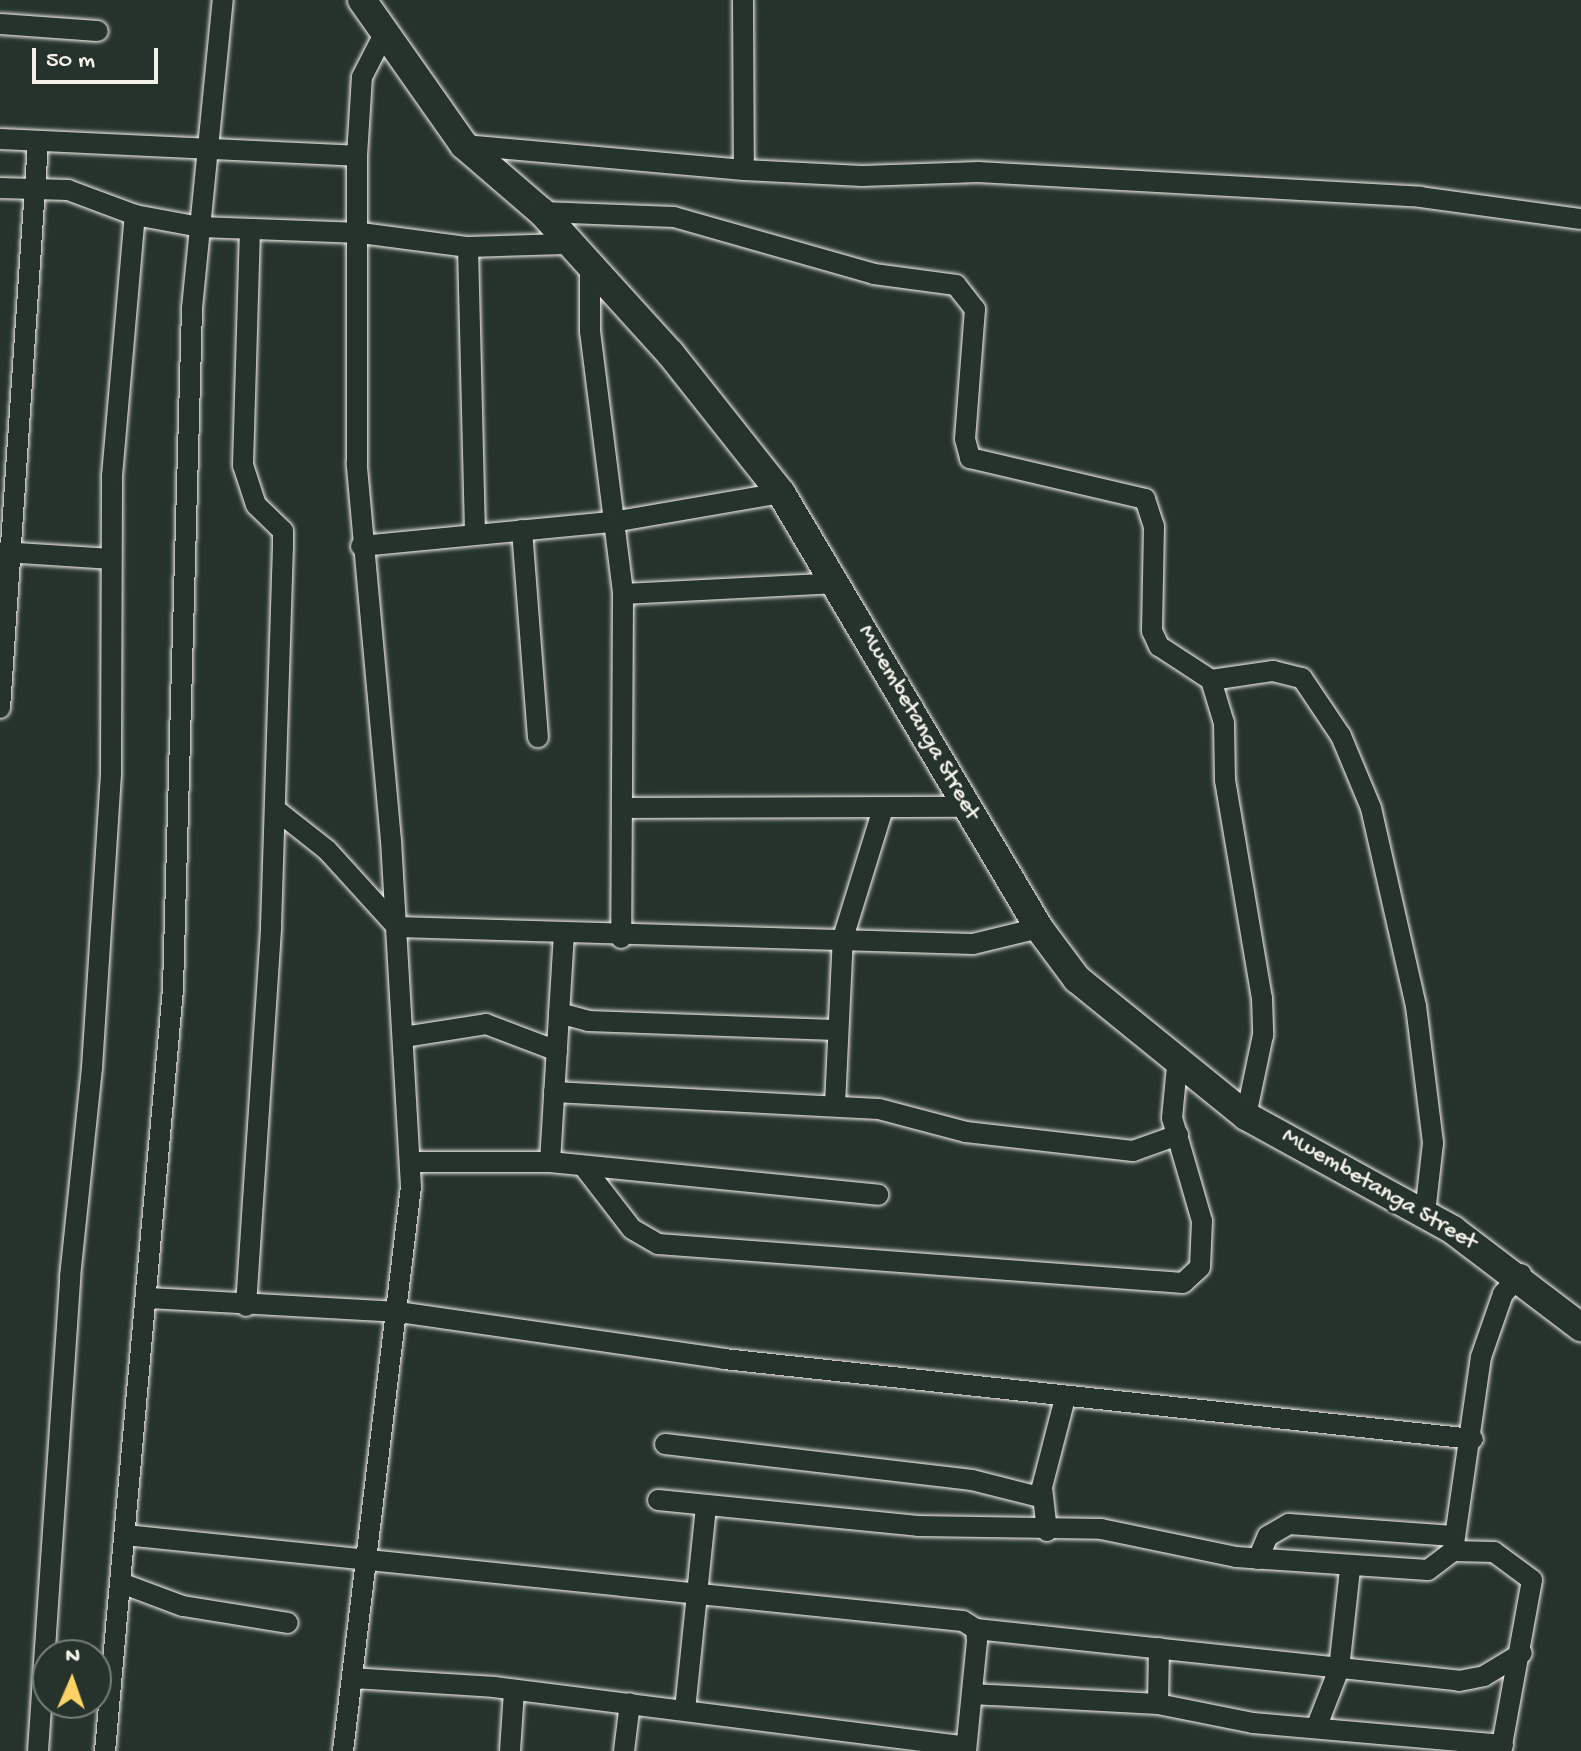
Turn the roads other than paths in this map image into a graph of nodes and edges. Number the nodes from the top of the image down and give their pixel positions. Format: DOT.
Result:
graph roads {
  1 [pos="223,0"];
  2 [pos="362,0"];
  3 [pos="743,0"];
  4 [pos="0,24"];
  5 [pos="98,31"];
  6 [pos="384,34"];
  7 [pos="0,139"];
  8 [pos="38,144"];
  9 [pos="464,145"];
  10 [pos="210,151"];
  11 [pos="357,156"];
  12 [pos="744,170"];
  13 [pos="36,187"];
  14 [pos="0,188"];
  15 [pos="542,212"];
  16 [pos="135,215"];
  17 [pos="1581,219"];
  18 [pos="200,227"];
  19 [pos="250,232"];
  20 [pos="361,233"];
  21 [pos="565,244"];
  22 [pos="468,247"];
  23 [pos="590,270"];
  24 [pos="781,493"];
  25 [pos="619,521"];
  26 [pos="522,530"];
  27 [pos="475,534"];
  28 [pos="361,546"];
  29 [pos="7,552"];
  30 [pos="110,559"];
  31 [pos="838,583"];
  32 [pos="623,594"];
  33 [pos="1211,680"];
  34 [pos="0,708"];
  35 [pos="538,737"];
  36 [pos="965,807"];
  37 [pos="626,808"];
  38 [pos="275,809"];
  39 [pos="883,809"];
  40 [pos="397,927"];
  41 [pos="1039,928"];
  42 [pos="564,935"];
  43 [pos="621,938"];
  44 [pos="843,938"];
  45 [pos="559,1013"];
  46 [pos="835,1030"];
  47 [pos="404,1037"];
  48 [pos="557,1051"];
  49 [pos="1177,1066"];
  50 [pos="554,1092"];
  51 [pos="835,1105"];
  52 [pos="1246,1116"];
  53 [pos="1178,1135"];
  54 [pos="411,1162"];
  55 [pos="550,1162"];
  56 [pos="584,1167"];
  57 [pos="878,1195"];
  58 [pos="1425,1213"];
  59 [pos="1521,1274"];
  60 [pos="150,1298"];
  61 [pos="246,1306"];
  62 [pos="399,1312"];
  63 [pos="1581,1327"];
  64 [pos="1065,1398"];
  65 [pos="1473,1439"];
  66 [pos="665,1444"];
  67 [pos="1043,1498"];
  68 [pos="658,1500"];
  69 [pos="706,1506"];
  70 [pos="1047,1531"];
  71 [pos="125,1535"];
  72 [pos="1454,1544"];
  73 [pos="366,1555"];
  74 [pos="1258,1559"];
  75 [pos="1350,1569"];
  76 [pos="121,1583"];
  77 [pos="693,1594"];
  78 [pos="288,1623"];
  79 [pos="976,1629"];
  80 [pos="1159,1648"];
  81 [pos="1522,1653"];
  82 [pos="1339,1669"];
  83 [pos="352,1678"];
  84 [pos="514,1690"];
  85 [pos="972,1694"];
  86 [pos="630,1703"];
  87 [pos="1158,1704"];
  88 [pos="685,1710"];
  89 [pos="1318,1723"];
  90 [pos="1502,1748"];
  91 [pos="966,1749"];
  92 [pos="38,1751"];
  93 [pos="105,1751"];
  94 [pos="343,1751"];
  95 [pos="510,1751"];
  96 [pos="624,1751"];
  1 -- 10 [label="street"];
  2 -- 6 [label="street, Mwembetanga Street"];
  3 -- 12 [label="street"];
  4 -- 5 [label="street"];
  6 -- 9 [label="street, Mwembetanga Street"];
  6 -- 11 [label="street"];
  7 -- 8 [label="street"];
  8 -- 10 [label="street"];
  8 -- 13 [label="street"];
  9 -- 12 [label="street"];
  9 -- 15 [label="street, Mwembetanga Street"];
  10 -- 11 [label="street"];
  10 -- 18 [label="street"];
  11 -- 20 [label="street"];
  12 -- 17 [label="street"];
  13 -- 14 [label="street"];
  13 -- 16 [label="street"];
  13 -- 29 [label="street"];
  15 -- 21 [label="street, Mwembetanga Street"];
  15 -- 33 [label="street"];
  16 -- 18 [label="street"];
  16 -- 30 [label="street"];
  18 -- 19 [label="street"];
  18 -- 60 [label="street"];
  19 -- 20 [label="street"];
  19 -- 38 [label="street"];
  20 -- 22 [label="street"];
  20 -- 28 [label="street"];
  21 -- 22 [label="street"];
  21 -- 23 [label="street, Mwembetanga Street"];
  22 -- 27 [label="street"];
  23 -- 24 [label="street, Mwembetanga Street"];
  23 -- 25 [label="street"];
  24 -- 25 [label="street"];
  24 -- 31 [label="street, Mwembetanga Street"];
  25 -- 26 [label="street"];
  25 -- 32 [label="street"];
  26 -- 27 [label="street"];
  26 -- 35 [label="street"];
  27 -- 28 [label="street"];
  28 -- 40 [label="street"];
  29 -- 30 [label="street"];
  29 -- 34 [label="street"];
  30 -- 92 [label="street"];
  31 -- 32 [label="street"];
  31 -- 36 [label="street, Mwembetanga Street"];
  32 -- 37 [label="street"];
  33 -- 52 [label="street"];
  33 -- 58 [label="street"];
  36 -- 39 [label="street"];
  36 -- 41 [label="street, Mwembetanga Street"];
  37 -- 39 [label="street"];
  37 -- 43 [label="street"];
  38 -- 40 [label="street"];
  38 -- 61 [label="street"];
  39 -- 44 [label="street"];
  40 -- 42 [label="street"];
  40 -- 47 [label="street"];
  41 -- 44 [label="street"];
  41 -- 49 [label="street, Mwembetanga Street"];
  42 -- 43 [label="street"];
  42 -- 45 [label="street"];
  43 -- 44 [label="street"];
  44 -- 46 [label="street"];
  45 -- 46 [label="street"];
  45 -- 48 [label="street"];
  46 -- 51 [label="street"];
  47 -- 48 [label="street"];
  47 -- 54 [label="street"];
  48 -- 50 [label="street"];
  49 -- 52 [label="street, Mwembetanga Street"];
  49 -- 53 [label="street"];
  50 -- 51 [label="street"];
  50 -- 55 [label="street"];
  51 -- 53 [label="street"];
  52 -- 58 [label="street, Mwembetanga Street"];
  53 -- 56 [label="street"];
  54 -- 55 [label="street"];
  54 -- 62 [label="street"];
  55 -- 56 [label="street"];
  56 -- 57 [label="street"];
  58 -- 59 [label="street, Mwembetanga Street"];
  59 -- 63 [label="street, Mwembetanga Street"];
  59 -- 65 [label="street"];
  60 -- 61 [label="street"];
  60 -- 71 [label="street"];
  61 -- 62 [label="street"];
  62 -- 64 [label="street"];
  62 -- 73 [label="street"];
  64 -- 65 [label="street"];
  64 -- 67 [label="street"];
  65 -- 72 [label="street"];
  66 -- 67 [label="street"];
  67 -- 70 [label="street"];
  68 -- 69 [label="street"];
  69 -- 70 [label="street"];
  69 -- 77 [label="street"];
  70 -- 74 [label="street"];
  71 -- 73 [label="street"];
  71 -- 76 [label="street"];
  72 -- 74 [label="street"];
  72 -- 75 [label="street"];
  72 -- 81 [label="street"];
  73 -- 77 [label="street"];
  73 -- 83 [label="street"];
  74 -- 75 [label="street"];
  75 -- 82 [label="street"];
  76 -- 78 [label="street"];
  76 -- 93 [label="street"];
  77 -- 79 [label="street"];
  77 -- 88 [label="street"];
  79 -- 80 [label="street"];
  79 -- 85 [label="street"];
  80 -- 82 [label="street"];
  80 -- 87 [label="street"];
  81 -- 82 [label="street"];
  81 -- 90 [label="street"];
  82 -- 89 [label="street"];
  83 -- 84 [label="street"];
  83 -- 94 [label="street"];
  84 -- 86 [label="street"];
  84 -- 95 [label="street"];
  85 -- 87 [label="street"];
  85 -- 91 [label="street"];
  86 -- 88 [label="street"];
  86 -- 96 [label="street"];
  87 -- 89 [label="street"];
  88 -- 91 [label="street"];
  89 -- 90 [label="street"];
}
